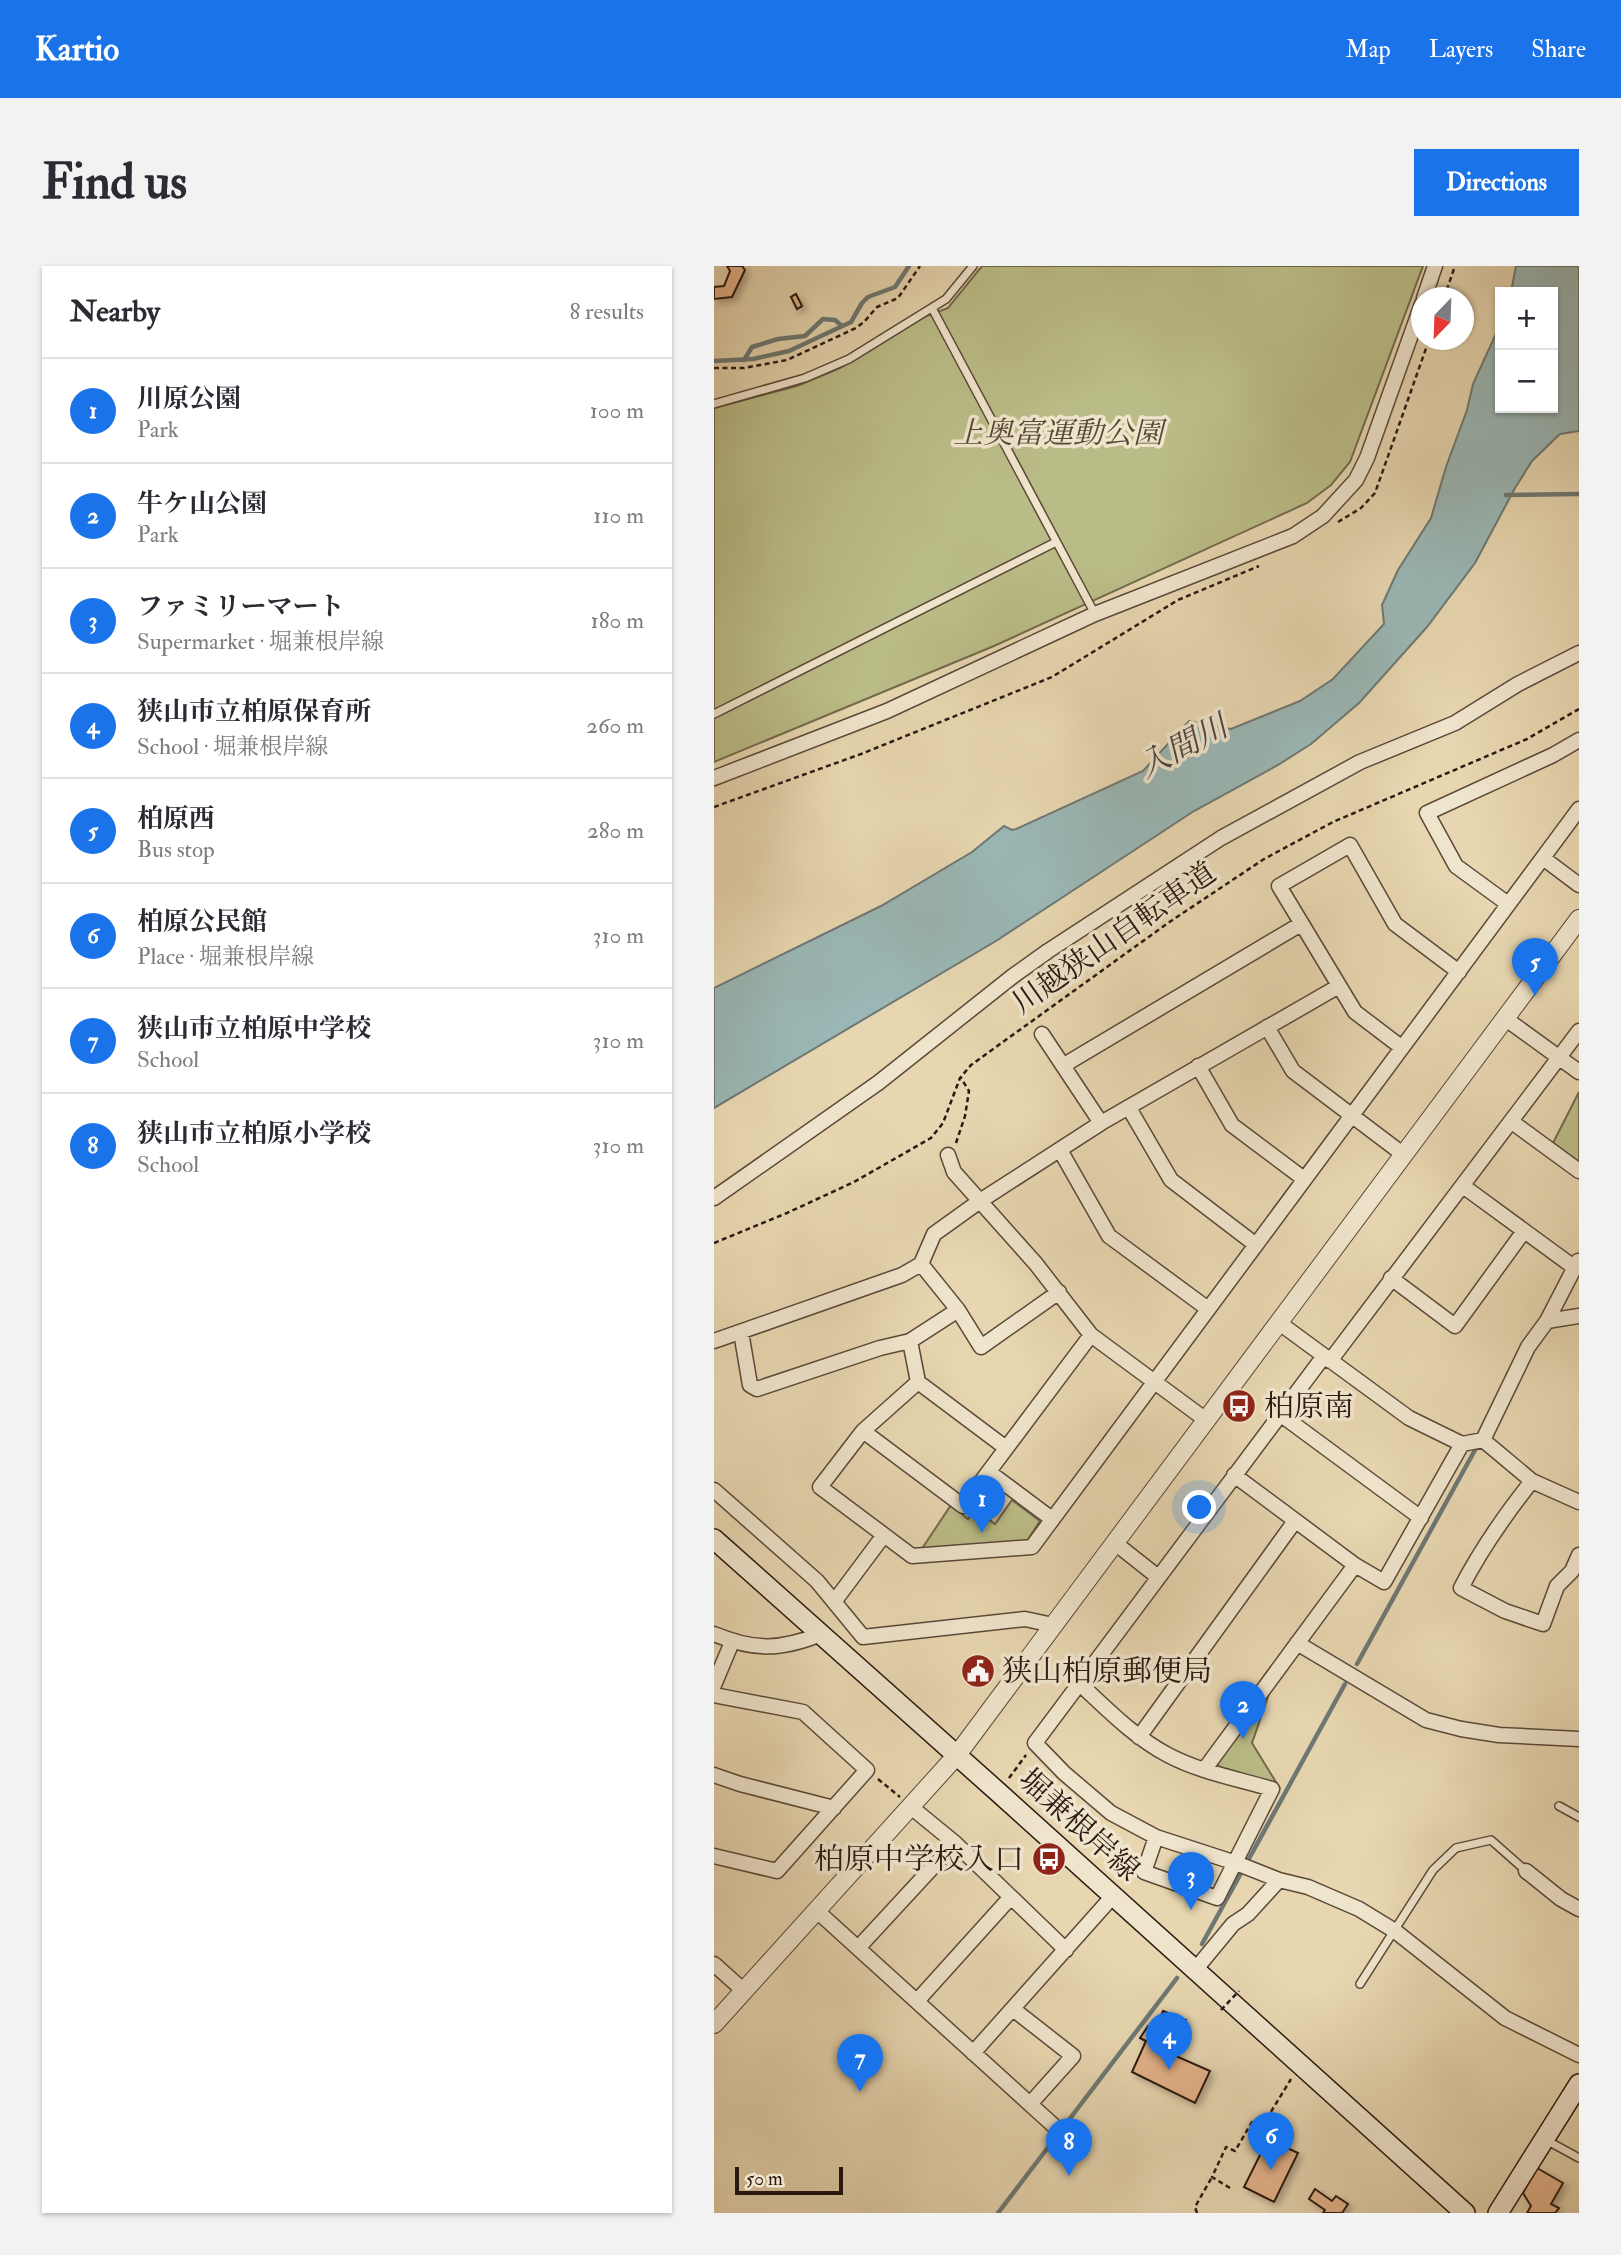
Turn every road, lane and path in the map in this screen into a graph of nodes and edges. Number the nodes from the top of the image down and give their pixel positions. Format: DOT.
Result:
graph roads {
  1 [pos="920,266"];
  2 [pos="973,266"];
  3 [pos="1436,266"];
  4 [pos="1455,266"];
  5 [pos="1428,287"];
  6 [pos="1448,287"];
  7 [pos="932,308"];
  8 [pos="1411,335"];
  9 [pos="714,368"];
  10 [pos="714,404"];
  11 [pos="1056,542"];
  12 [pos="1095,614"];
  13 [pos="1579,653"];
  14 [pos="1579,709"];
  15 [pos="714,714"];
  16 [pos="1579,740"];
  17 [pos="714,778"];
  18 [pos="1579,809"];
  19 [pos="1543,858"];
  20 [pos="1579,885"];
  21 [pos="1508,904"];
  22 [pos="1579,919"];
  23 [pos="1301,924"];
  24 [pos="1459,972"];
  25 [pos="1339,986"];
  26 [pos="1506,1019"];
  27 [pos="1268,1027"];
  28 [pos="1579,1031"];
  29 [pos="1042,1034"];
  30 [pos="1401,1047"];
  31 [pos="1559,1057"];
  32 [pos="1064,1065"];
  33 [pos="1198,1066"];
  34 [pos="1579,1072"];
  35 [pos="960,1078"];
  36 [pos="1129,1108"];
  37 [pos="1351,1115"];
  38 [pos="1512,1122"];
  39 [pos="1101,1123"];
  40 [pos="1060,1150"];
  41 [pos="948,1155"];
  42 [pos="1404,1155"];
  43 [pos="1579,1171"];
  44 [pos="1304,1179"];
  45 [pos="1463,1186"];
  46 [pos="714,1198"];
  47 [pos="980,1200"];
  48 [pos="1524,1231"];
  49 [pos="714,1243"];
  50 [pos="1256,1245"];
  51 [pos="921,1264"];
  52 [pos="1577,1264"];
  53 [pos="1391,1278"];
  54 [pos="1059,1292"];
  55 [pos="1208,1309"];
  56 [pos="958,1310"];
  57 [pos="1579,1317"];
  58 [pos="1547,1321"];
  59 [pos="1278,1322"];
  60 [pos="741,1332"];
  61 [pos="1091,1335"];
  62 [pos="714,1341"];
  63 [pos="910,1341"];
  64 [pos="1327,1359"];
  65 [pos="918,1382"];
  66 [pos="1154,1382"];
  67 [pos="1280,1414"];
  68 [pos="1206,1420"];
  69 [pos="863,1431"];
  70 [pos="1483,1440"];
  71 [pos="1462,1444"];
  72 [pos="1006,1448"];
  73 [pos="989,1472"];
  74 [pos="1234,1475"];
  75 [pos="1532,1481"];
  76 [pos="714,1490"];
  77 [pos="1579,1502"];
  78 [pos="1421,1518"];
  79 [pos="1052,1519"];
  80 [pos="1295,1521"];
  81 [pos="884,1535"];
  82 [pos="714,1539"];
  83 [pos="1115,1542"];
  84 [pos="1579,1555"];
  85 [pos="1354,1565"];
  86 [pos="1158,1577"];
  87 [pos="834,1602"];
  88 [pos="1053,1625"];
  89 [pos="714,1634"];
  90 [pos="821,1634"];
  91 [pos="732,1642"];
  92 [pos="1297,1643"];
  93 [pos="1079,1683"];
  94 [pos="714,1685"];
  95 [pos="714,1695"];
  96 [pos="1139,1737"];
  97 [pos="1579,1739"];
  98 [pos="1035,1743"];
  99 [pos="957,1755"];
  100 [pos="867,1770"];
  101 [pos="1204,1770"];
  102 [pos="714,1774"];
  103 [pos="998,1792"];
  104 [pos="1559,1806"];
  105 [pos="911,1807"];
  106 [pos="834,1808"];
  107 [pos="1579,1818"];
  108 [pos="1156,1837"];
  109 [pos="955,1843"];
  110 [pos="714,1856"];
  111 [pos="1242,1866"];
  112 [pos="1526,1871"];
  113 [pos="1279,1880"];
  114 [pos="1113,1896"];
  115 [pos="1010,1898"];
  116 [pos="1579,1909"];
  117 [pos="817,1911"];
  118 [pos="1395,1931"];
  119 [pos="858,1948"];
  120 [pos="1066,1950"];
  121 [pos="714,1964"];
  122 [pos="1195,1970"];
  123 [pos="1360,1984"];
  124 [pos="744,1991"];
  125 [pos="1239,1991"];
  126 [pos="918,2001"];
  127 [pos="1013,2009"];
  128 [pos="1222,2010"];
  129 [pos="714,2024"];
  130 [pos="973,2053"];
  131 [pos="1579,2055"];
  132 [pos="1300,2064"];
  133 [pos="1579,2084"];
  134 [pos="1030,2104"];
  135 [pos="1053,2125"];
  136 [pos="1544,2139"];
  137 [pos="1579,2158"];
  138 [pos="1212,2177"];
  139 [pos="1230,2188"];
  140 [pos="1197,2213"];
  141 [pos="1465,2213"];
  142 [pos="1498,2213"];
  1 -- 9 [label="path"];
  2 -- 7 [label="lane"];
  3 -- 5 [label="street"];
  4 -- 6 [label="path"];
  7 -- 10 [label="lane"];
  7 -- 11 [label="lane"];
  8 -- 12 [label="street"];
  11 -- 12 [label="lane"];
  11 -- 15 [label="lane"];
  12 -- 17 [label="street"];
  13 -- 46 [label="street"];
  14 -- 35 [label="path, 川越狭山自転車道"];
  16 -- 21 [label="street"];
  18 -- 19 [label="street"];
  19 -- 20 [label="street"];
  19 -- 21 [label="street"];
  21 -- 24 [label="street"];
  22 -- 26 [label="street"];
  23 -- 24 [label="street"];
  23 -- 25 [label="street"];
  23 -- 32 [label="street"];
  24 -- 30 [label="street"];
  25 -- 27 [label="street"];
  25 -- 30 [label="street"];
  26 -- 31 [label="street"];
  26 -- 42 [label="street"];
  27 -- 33 [label="street"];
  27 -- 37 [label="street"];
  28 -- 31 [label="street"];
  29 -- 32 [label="street"];
  30 -- 37 [label="street"];
  31 -- 34 [label="street"];
  31 -- 38 [label="street"];
  32 -- 39 [label="street"];
  33 -- 36 [label="street"];
  33 -- 44 [label="street"];
  35 -- 41 [label="path"];
  35 -- 49 [label="path, 川越狭山自転車道"];
  36 -- 39 [label="street"];
  36 -- 50 [label="street"];
  37 -- 42 [label="street"];
  37 -- 44 [label="street"];
  38 -- 43 [label="street"];
  38 -- 45 [label="street"];
  39 -- 40 [label="street"];
  40 -- 47 [label="street"];
  40 -- 55 [label="street"];
  41 -- 47 [label="street"];
  42 -- 59 [label="street"];
  44 -- 50 [label="street"];
  45 -- 48 [label="street"];
  45 -- 53 [label="street"];
  47 -- 51 [label="street"];
  47 -- 54 [label="street"];
  48 -- 52 [label="street"];
  48 -- 53 [label="street"];
  50 -- 55 [label="street"];
  51 -- 56 [label="street"];
  51 -- 60 [label="street"];
  52 -- 58 [label="street"];
  53 -- 64 [label="street"];
  54 -- 56 [label="street"];
  54 -- 61 [label="street"];
  55 -- 66 [label="street"];
  56 -- 63 [label="street"];
  57 -- 58 [label="street"];
  58 -- 70 [label="street"];
  59 -- 64 [label="street"];
  59 -- 68 [label="street"];
  60 -- 62 [label="street"];
  60 -- 63 [label="street"];
  61 -- 66 [label="street"];
  61 -- 72 [label="street"];
  63 -- 65 [label="street"];
  64 -- 67 [label="street"];
  64 -- 71 [label="street"];
  65 -- 69 [label="street"];
  65 -- 72 [label="street"];
  66 -- 68 [label="street"];
  66 -- 79 [label="street"];
  67 -- 74 [label="street"];
  67 -- 78 [label="street"];
  68 -- 83 [label="street"];
  69 -- 73 [label="street"];
  69 -- 81 [label="street"];
  70 -- 71 [label="street"];
  70 -- 75 [label="street"];
  71 -- 78 [label="street"];
  72 -- 73 [label="street"];
  73 -- 79 [label="street"];
  74 -- 80 [label="street"];
  74 -- 86 [label="street"];
  75 -- 77 [label="street"];
  75 -- 84 [label="street"];
  76 -- 87 [label="street"];
  78 -- 85 [label="street"];
  79 -- 81 [label="street"];
  80 -- 85 [label="street"];
  80 -- 96 [label="street"];
  81 -- 87 [label="street"];
  82 -- 90 [label="main road, 堀兼根岸線"];
  83 -- 86 [label="street"];
  83 -- 88 [label="street"];
  85 -- 92 [label="street"];
  86 -- 93 [label="street"];
  87 -- 88 [label="street"];
  88 -- 99 [label="street"];
  89 -- 91 [label="street"];
  90 -- 91 [label="street"];
  90 -- 99 [label="main road, 堀兼根岸線"];
  91 -- 94 [label="street"];
  92 -- 97 [label="street"];
  92 -- 101 [label="street"];
  93 -- 96 [label="street"];
  93 -- 98 [label="street"];
  95 -- 100 [label="street"];
  96 -- 101 [label="street"];
  98 -- 103 [label="path"];
  98 -- 108 [label="street"];
  99 -- 103 [label="main road, 堀兼根岸線"];
  99 -- 105 [label="street"];
  100 -- 105 [label="path"];
  100 -- 106 [label="street"];
  101 -- 111 [label="street"];
  102 -- 106 [label="street"];
  103 -- 114 [label="main road, 堀兼根岸線"];
  104 -- 107 [label="lane"];
  105 -- 109 [label="street"];
  105 -- 117 [label="street"];
  106 -- 110 [label="street"];
  108 -- 111 [label="street"];
  108 -- 111 [label="street"];
  109 -- 115 [label="street"];
  109 -- 119 [label="street"];
  111 -- 113 [label="street"];
  112 -- 116 [label="street"];
  112 -- 118 [label="lane"];
  113 -- 118 [label="street"];
  113 -- 122 [label="street"];
  114 -- 120 [label="street"];
  114 -- 122 [label="main road, 堀兼根岸線"];
  115 -- 120 [label="street"];
  115 -- 126 [label="street"];
  117 -- 119 [label="street"];
  117 -- 124 [label="street"];
  118 -- 123 [label="lane"];
  118 -- 131 [label="street"];
  119 -- 126 [label="street"];
  120 -- 127 [label="street"];
  121 -- 124 [label="street"];
  122 -- 132 [label="main road, 堀兼根岸線"];
  124 -- 129 [label="street"];
  125 -- 128 [label="path, bridge"];
  126 -- 130 [label="street"];
  127 -- 130 [label="street"];
  127 -- 134 [label="street"];
  130 -- 134 [label="street"];
  132 -- 138 [label="path"];
  132 -- 141 [label="main road, 堀兼根岸線"];
  133 -- 136 [label="main road"];
  134 -- 135 [label="street"];
  136 -- 137 [label="lane"];
  136 -- 142 [label="main road"];
  138 -- 139 [label="path"];
  138 -- 140 [label="path"];
}
